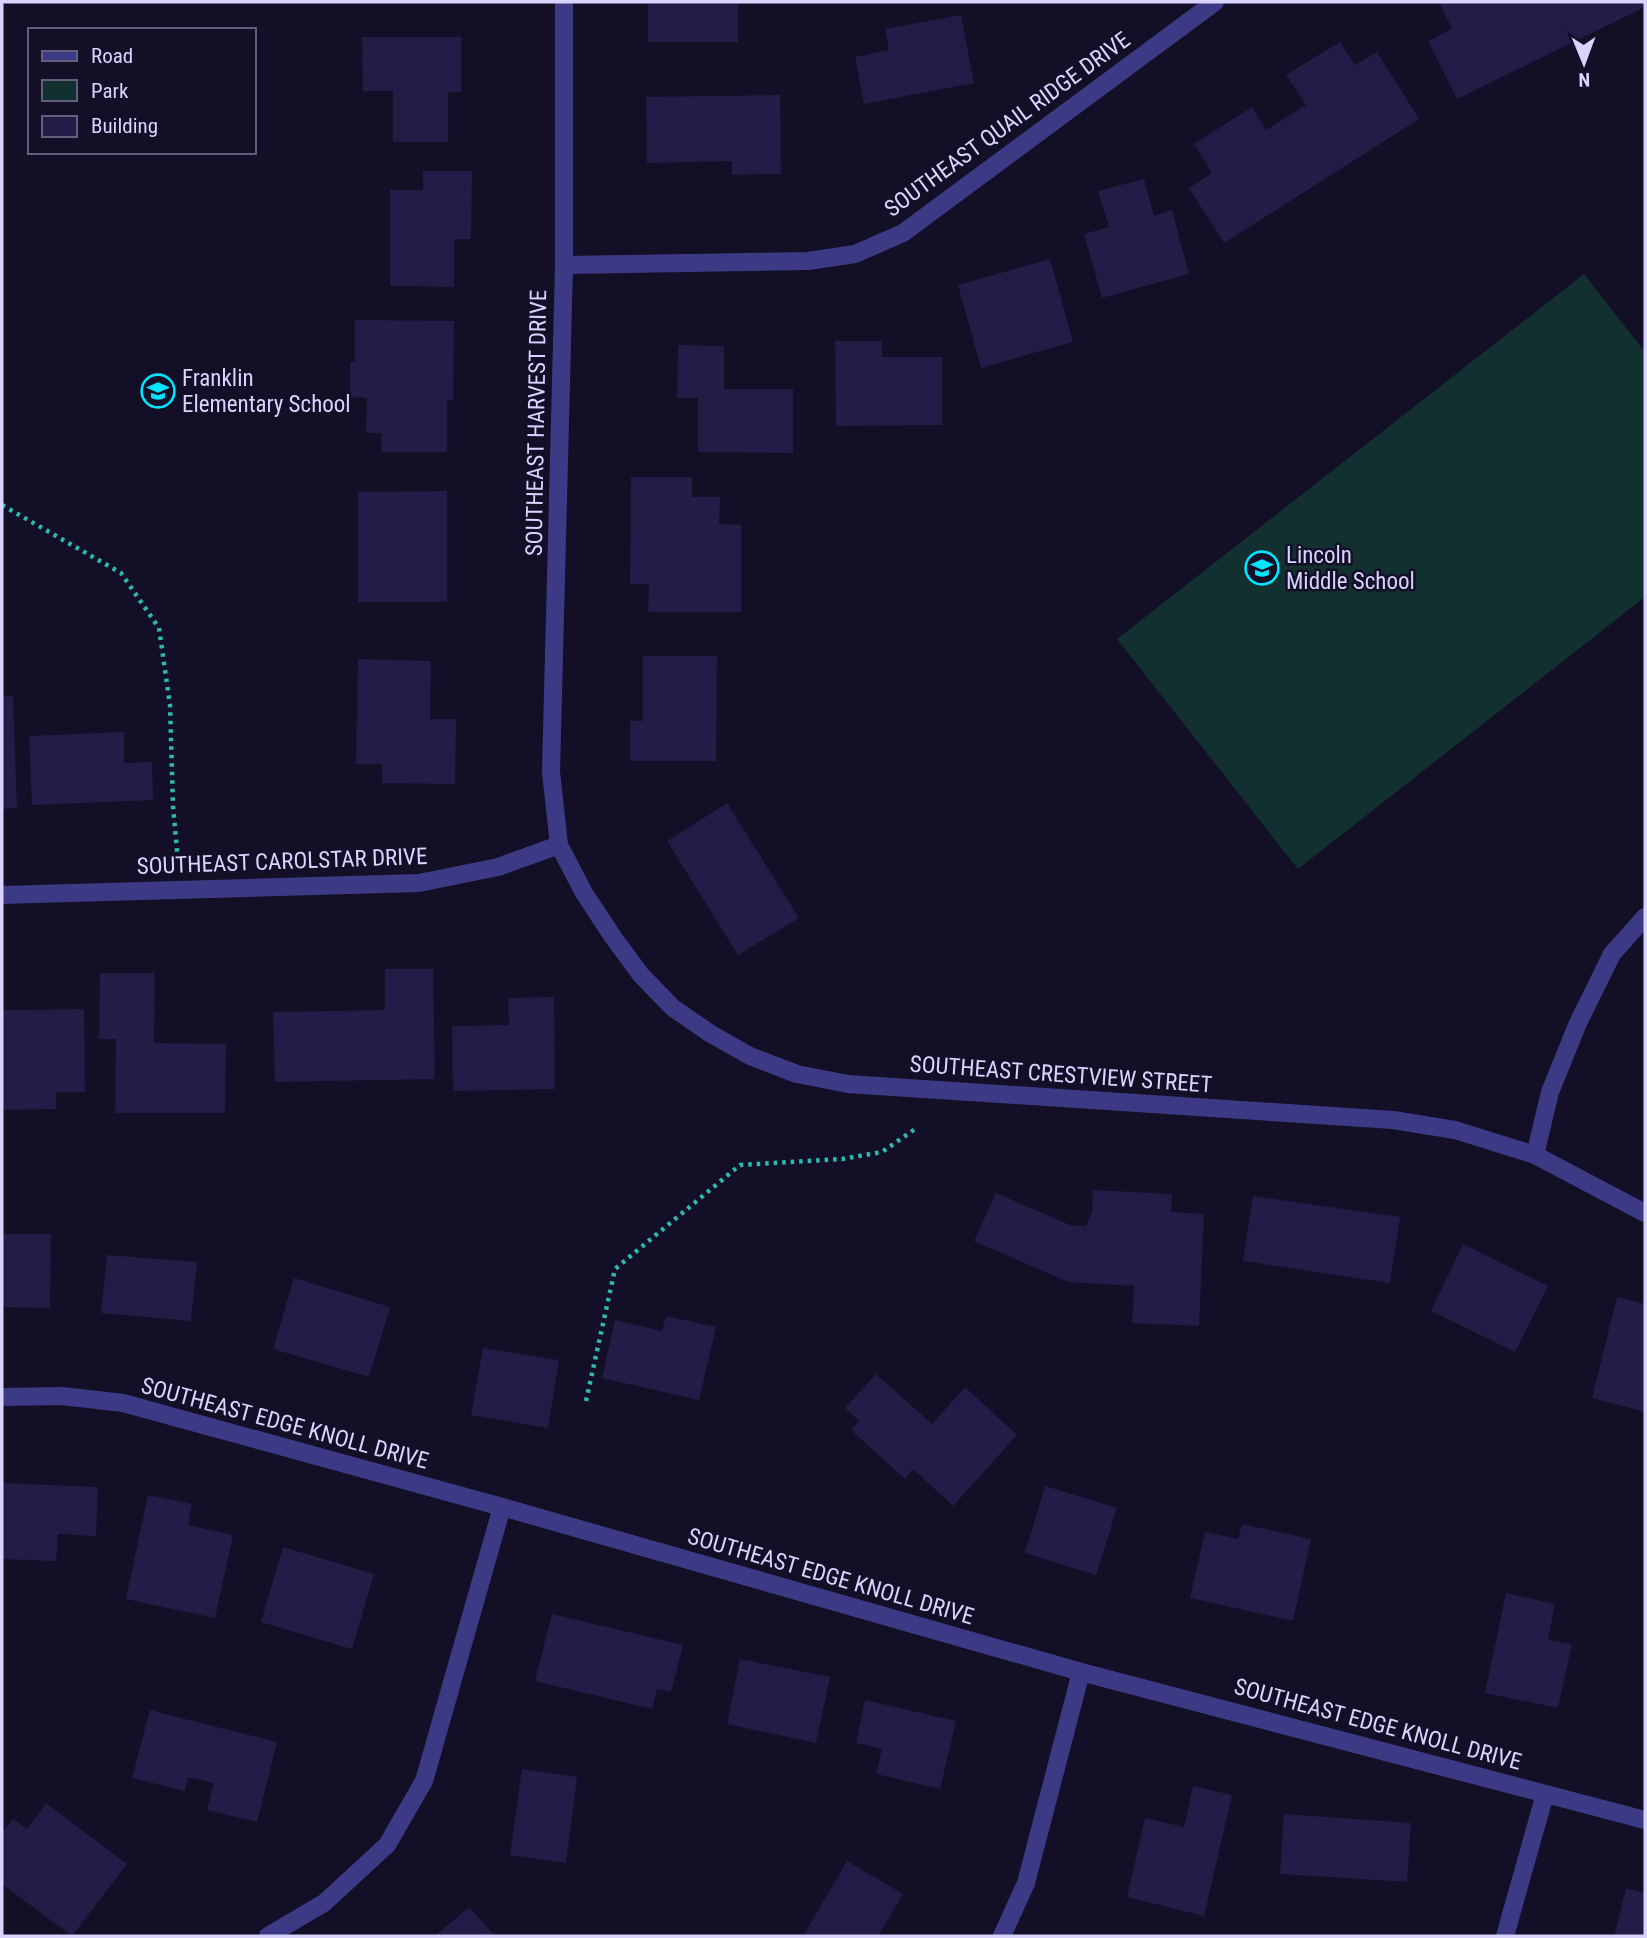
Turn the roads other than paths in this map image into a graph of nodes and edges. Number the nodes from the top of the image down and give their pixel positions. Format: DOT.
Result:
graph roads {
  1 [pos="564,2"];
  2 [pos="1215,2"];
  3 [pos="564,265"];
  4 [pos="559,845"];
  5 [pos="2,895"];
  6 [pos="1645,917"];
  7 [pos="1535,1155"];
  8 [pos="1645,1213"];
  9 [pos="2,1397"];
  10 [pos="502,1507"];
  11 [pos="1081,1672"];
  12 [pos="1545,1794"];
  13 [pos="1645,1820"];
  14 [pos="268,1936"];
  15 [pos="1002,1936"];
  16 [pos="1505,1936"];
  1 -- 3 [label="street, SOUTHEAST HARVEST DRIVE"];
  2 -- 3 [label="street, SOUTHEAST QUAIL RIDGE DRIVE"];
  3 -- 4 [label="street, SOUTHEAST HARVEST DRIVE"];
  4 -- 5 [label="street, SOUTHEAST CAROLSTAR DRIVE"];
  4 -- 7 [label="street, SOUTHEAST CRESTVIEW STREET"];
  6 -- 7 [label="street"];
  7 -- 8 [label="street, SOUTHEAST CRESTVIEW STREET"];
  9 -- 10 [label="street, SOUTHEAST EDGE KNOLL DRIVE"];
  10 -- 11 [label="street, SOUTHEAST EDGE KNOLL DRIVE"];
  10 -- 14 [label="street"];
  11 -- 12 [label="street, SOUTHEAST EDGE KNOLL DRIVE"];
  11 -- 15 [label="street"];
  12 -- 13 [label="street, SOUTHEAST EDGE KNOLL DRIVE"];
  12 -- 16 [label="street"];
}
